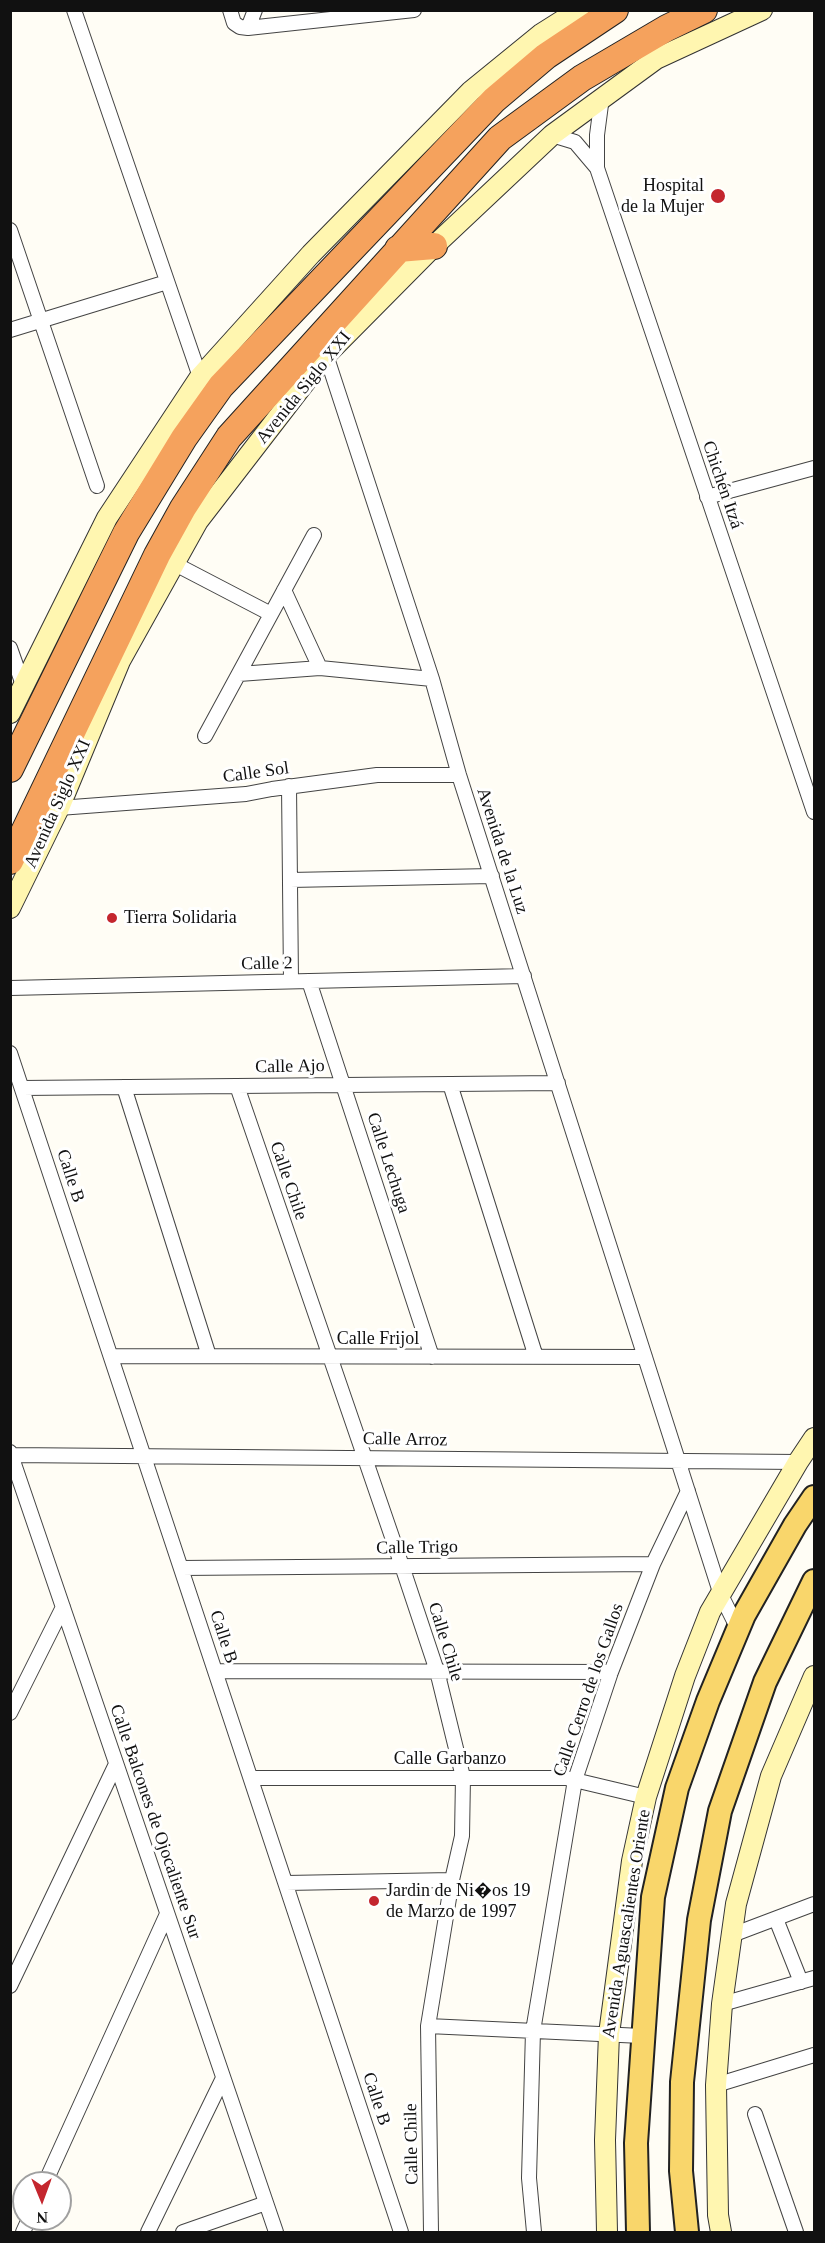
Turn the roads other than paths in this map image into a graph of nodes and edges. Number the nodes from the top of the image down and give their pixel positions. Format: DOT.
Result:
graph roads {
  1 [pos="74,10"];
  2 [pos="255,10"];
  3 [pos="414,10"];
  4 [pos="579,10"];
  5 [pos="615,10"];
  6 [pos="704,10"];
  7 [pos="762,10"];
  8 [pos="232,17"];
  9 [pos="248,28"];
  10 [pos="602,97"];
  11 [pos="552,135"];
  12 [pos="597,168"];
  13 [pos="10,230"];
  14 [pos="434,246"];
  15 [pos="398,249"];
  16 [pos="167,282"];
  17 [pos="41,321"];
  18 [pos="10,330"];
  19 [pos="326,355"];
  20 [pos="248,356"];
  21 [pos="200,377"];
  22 [pos="267,394"];
  23 [pos="814,468"];
  24 [pos="97,486"];
  25 [pos="707,497"];
  26 [pos="314,535"];
  27 [pos="175,564"];
  28 [pos="284,590"];
  29 [pos="271,614"];
  30 [pos="10,648"];
  31 [pos="320,668"];
  32 [pos="239,674"];
  33 [pos="432,679"];
  34 [pos="23,685"];
  35 [pos="10,712"];
  36 [pos="205,736"];
  37 [pos="10,769"];
  38 [pos="459,774"];
  39 [pos="289,786"];
  40 [pos="59,808"];
  41 [pos="814,812"];
  42 [pos="10,861"];
  43 [pos="492,876"];
  44 [pos="290,880"];
  45 [pos="10,908"];
  46 [pos="524,976"];
  47 [pos="291,981"];
  48 [pos="309,981"];
  49 [pos="10,988"];
  50 [pos="10,1053"];
  51 [pos="558,1083"];
  52 [pos="450,1084"];
  53 [pos="343,1085"];
  54 [pos="237,1086"];
  55 [pos="124,1087"];
  56 [pos="22,1088"];
  57 [pos="111,1356"];
  58 [pos="209,1356"];
  59 [pos="329,1356"];
  60 [pos="432,1357"];
  61 [pos="536,1357"];
  62 [pos="645,1357"];
  63 [pos="814,1438"];
  64 [pos="11,1454"];
  65 [pos="143,1455"];
  66 [pos="364,1458"];
  67 [pos="678,1461"];
  68 [pos="798,1462"];
  69 [pos="688,1491"];
  70 [pos="814,1497"];
  71 [pos="653,1564"];
  72 [pos="402,1566"];
  73 [pos="181,1568"];
  74 [pos="814,1581"];
  75 [pos="721,1594"];
  76 [pos="63,1607"];
  77 [pos="738,1629"];
  78 [pos="215,1671"];
  79 [pos="436,1671"];
  80 [pos="610,1672"];
  81 [pos="814,1676"];
  82 [pos="10,1713"];
  83 [pos="117,1764"];
  84 [pos="463,1777"];
  85 [pos="251,1778"];
  86 [pos="575,1780"];
  87 [pos="646,1797"];
  88 [pos="452,1880"];
  89 [pos="286,1883"];
  90 [pos="814,1904"];
  91 [pos="167,1914"];
  92 [pos="776,1919"];
  93 [pos="732,1935"];
  94 [pos="814,1978"];
  95 [pos="801,1982"];
  96 [pos="10,1986"];
  97 [pos="722,2004"];
  98 [pos="428,2026"];
  99 [pos="533,2031"];
  100 [pos="609,2034"];
  101 [pos="642,2036"];
  102 [pos="814,2055"];
  103 [pos="223,2078"];
  104 [pos="716,2085"];
  105 [pos="755,2114"];
  106 [pos="50,2171"];
  107 [pos="266,2203"];
  108 [pos="148,2232"];
  109 [pos="183,2232"];
  110 [pos="276,2232"];
  111 [pos="401,2232"];
  112 [pos="431,2232"];
  113 [pos="534,2232"];
  114 [pos="607,2232"];
  115 [pos="638,2232"];
  116 [pos="687,2232"];
  117 [pos="721,2232"];
  118 [pos="796,2232"];
  1 -- 16 [label="street"];
  2 -- 9 [label="street"];
  3 -- 9 [label="street"];
  4 -- 21 [label="street"];
  5 -- 20 [label="highway"];
  6 -- 15 [label="highway, Avenida Siglo XXI"];
  7 -- 10 [label="street, Avenida Siglo XXI"];
  8 -- 9 [label="street"];
  10 -- 11 [label="street, Avenida Siglo XXI"];
  10 -- 12 [label="street"];
  11 -- 12 [label="street"];
  11 -- 14 [label="street, Avenida Siglo XXI"];
  12 -- 25 [label="street, Chichén Itzá"];
  13 -- 17 [label="street"];
  14 -- 15 [label="highway"];
  14 -- 19 [label="street, Avenida Siglo XXI"];
  15 -- 22 [label="highway, Avenida Siglo XXI"];
  16 -- 17 [label="street"];
  16 -- 21 [label="street"];
  17 -- 18 [label="street"];
  17 -- 24 [label="street"];
  19 -- 27 [label="street, Avenida Siglo XXI"];
  19 -- 33 [label="street, Avenida de la Luz"];
  20 -- 22 [label="highway"];
  20 -- 37 [label="highway"];
  21 -- 34 [label="street"];
  22 -- 42 [label="highway, Avenida Siglo XXI"];
  23 -- 25 [label="street"];
  25 -- 41 [label="street, Chichén Itzá"];
  26 -- 28 [label="street"];
  27 -- 29 [label="street"];
  27 -- 40 [label="street, Avenida Siglo XXI"];
  28 -- 29 [label="street"];
  28 -- 31 [label="street"];
  29 -- 32 [label="street"];
  30 -- 34 [label="street"];
  31 -- 32 [label="street"];
  31 -- 33 [label="street"];
  32 -- 36 [label="street"];
  33 -- 38 [label="street, Avenida de la Luz"];
  34 -- 35 [label="street"];
  38 -- 39 [label="street, Calle Sol"];
  38 -- 43 [label="street, Avenida de la Luz"];
  39 -- 40 [label="street, Calle Sol"];
  39 -- 44 [label="street"];
  40 -- 45 [label="street, Avenida Siglo XXI"];
  43 -- 44 [label="street"];
  43 -- 46 [label="street, Avenida de la Luz"];
  44 -- 47 [label="street"];
  46 -- 48 [label="street, Calle 2"];
  46 -- 51 [label="street, Avenida de la Luz"];
  47 -- 48 [label="street, Calle 2"];
  47 -- 49 [label="street, Calle 2"];
  48 -- 53 [label="street, Calle Lechuga"];
  50 -- 56 [label="street, Calle B"];
  51 -- 52 [label="street, Calle Ajo"];
  51 -- 62 [label="street, Avenida de la Luz"];
  52 -- 53 [label="street, Calle Ajo"];
  52 -- 61 [label="street"];
  53 -- 54 [label="street, Calle Ajo"];
  53 -- 60 [label="street, Calle Lechuga"];
  54 -- 55 [label="street, Calle Ajo"];
  54 -- 59 [label="street, Calle Chile"];
  55 -- 56 [label="street, Calle Ajo"];
  55 -- 58 [label="street"];
  56 -- 57 [label="street, Calle B"];
  57 -- 58 [label="street, Calle Frijol"];
  57 -- 65 [label="street, Calle B"];
  58 -- 59 [label="street, Calle Frijol"];
  59 -- 60 [label="street, Calle Frijol"];
  59 -- 66 [label="street, Calle Chile"];
  60 -- 61 [label="street, Calle Frijol"];
  61 -- 62 [label="street, Calle Frijol"];
  62 -- 67 [label="street, Avenida de la Luz"];
  63 -- 68 [label="street, Avenida Aguascalientes Oriente"];
  64 -- 65 [label="street, Calle Arroz"];
  64 -- 76 [label="street, Calle Balcones de Ojocaliente Sur"];
  65 -- 66 [label="street, Calle Arroz"];
  65 -- 73 [label="street, Calle B"];
  66 -- 67 [label="street, Calle Arroz"];
  66 -- 72 [label="street, Calle Chile"];
  67 -- 68 [label="street, Calle Arroz"];
  67 -- 69 [label="street, Avenida de la Luz"];
  68 -- 75 [label="street, Avenida Aguascalientes Oriente"];
  69 -- 71 [label="street, Calle Cerro de los Gallos"];
  69 -- 75 [label="street, Avenida de la Luz"];
  70 -- 77 [label="main road, Avenida Aguascalientes Oriente"];
  71 -- 72 [label="street, Calle Trigo"];
  71 -- 80 [label="street, Calle Cerro de los Gallos"];
  72 -- 73 [label="street, Calle Trigo"];
  72 -- 79 [label="street, Calle Chile"];
  73 -- 78 [label="street, Calle B"];
  74 -- 116 [label="main road"];
  75 -- 77 [label="street, Avenida de la Luz"];
  75 -- 87 [label="street, Avenida Aguascalientes Oriente"];
  76 -- 82 [label="street"];
  76 -- 83 [label="street, Calle Balcones de Ojocaliente Sur"];
  77 -- 101 [label="main road, Avenida Aguascalientes Oriente"];
  78 -- 79 [label="street"];
  78 -- 85 [label="street, Calle B"];
  79 -- 80 [label="street"];
  79 -- 84 [label="street, Calle Chile"];
  80 -- 86 [label="street, Calle Cerro de los Gallos"];
  81 -- 93 [label="street"];
  83 -- 91 [label="street, Calle Balcones de Ojocaliente Sur"];
  83 -- 96 [label="street"];
  84 -- 85 [label="street, Calle Garbanzo"];
  84 -- 86 [label="street, Calle Garbanzo"];
  84 -- 88 [label="street, Calle Chile"];
  85 -- 89 [label="street, Calle B"];
  86 -- 87 [label="street, Calle Garbanzo"];
  86 -- 99 [label="street, Calle Cerro de los Gallos"];
  87 -- 100 [label="street, Avenida Aguascalientes Oriente"];
  88 -- 89 [label="street"];
  88 -- 98 [label="street, Calle Chile"];
  89 -- 111 [label="street, Calle B"];
  90 -- 92 [label="street"];
  91 -- 103 [label="street, Calle Balcones de Ojocaliente Sur"];
  91 -- 106 [label="street"];
  92 -- 93 [label="street"];
  92 -- 95 [label="street"];
  93 -- 97 [label="street"];
  94 -- 95 [label="street"];
  95 -- 97 [label="street"];
  97 -- 104 [label="street"];
  98 -- 99 [label="street"];
  98 -- 112 [label="street, Calle Chile"];
  99 -- 100 [label="street"];
  99 -- 113 [label="street, Calle Cerro de los Gallos"];
  100 -- 101 [label="street"];
  100 -- 114 [label="street, Avenida Aguascalientes Oriente"];
  101 -- 115 [label="main road, Avenida Aguascalientes Oriente"];
  102 -- 104 [label="street"];
  103 -- 107 [label="street, Calle Balcones de Ojocaliente Sur"];
  103 -- 108 [label="street"];
  104 -- 117 [label="street"];
  105 -- 118 [label="street"];
  107 -- 109 [label="street"];
  107 -- 110 [label="street, Calle Balcones de Ojocaliente Sur"];
}
